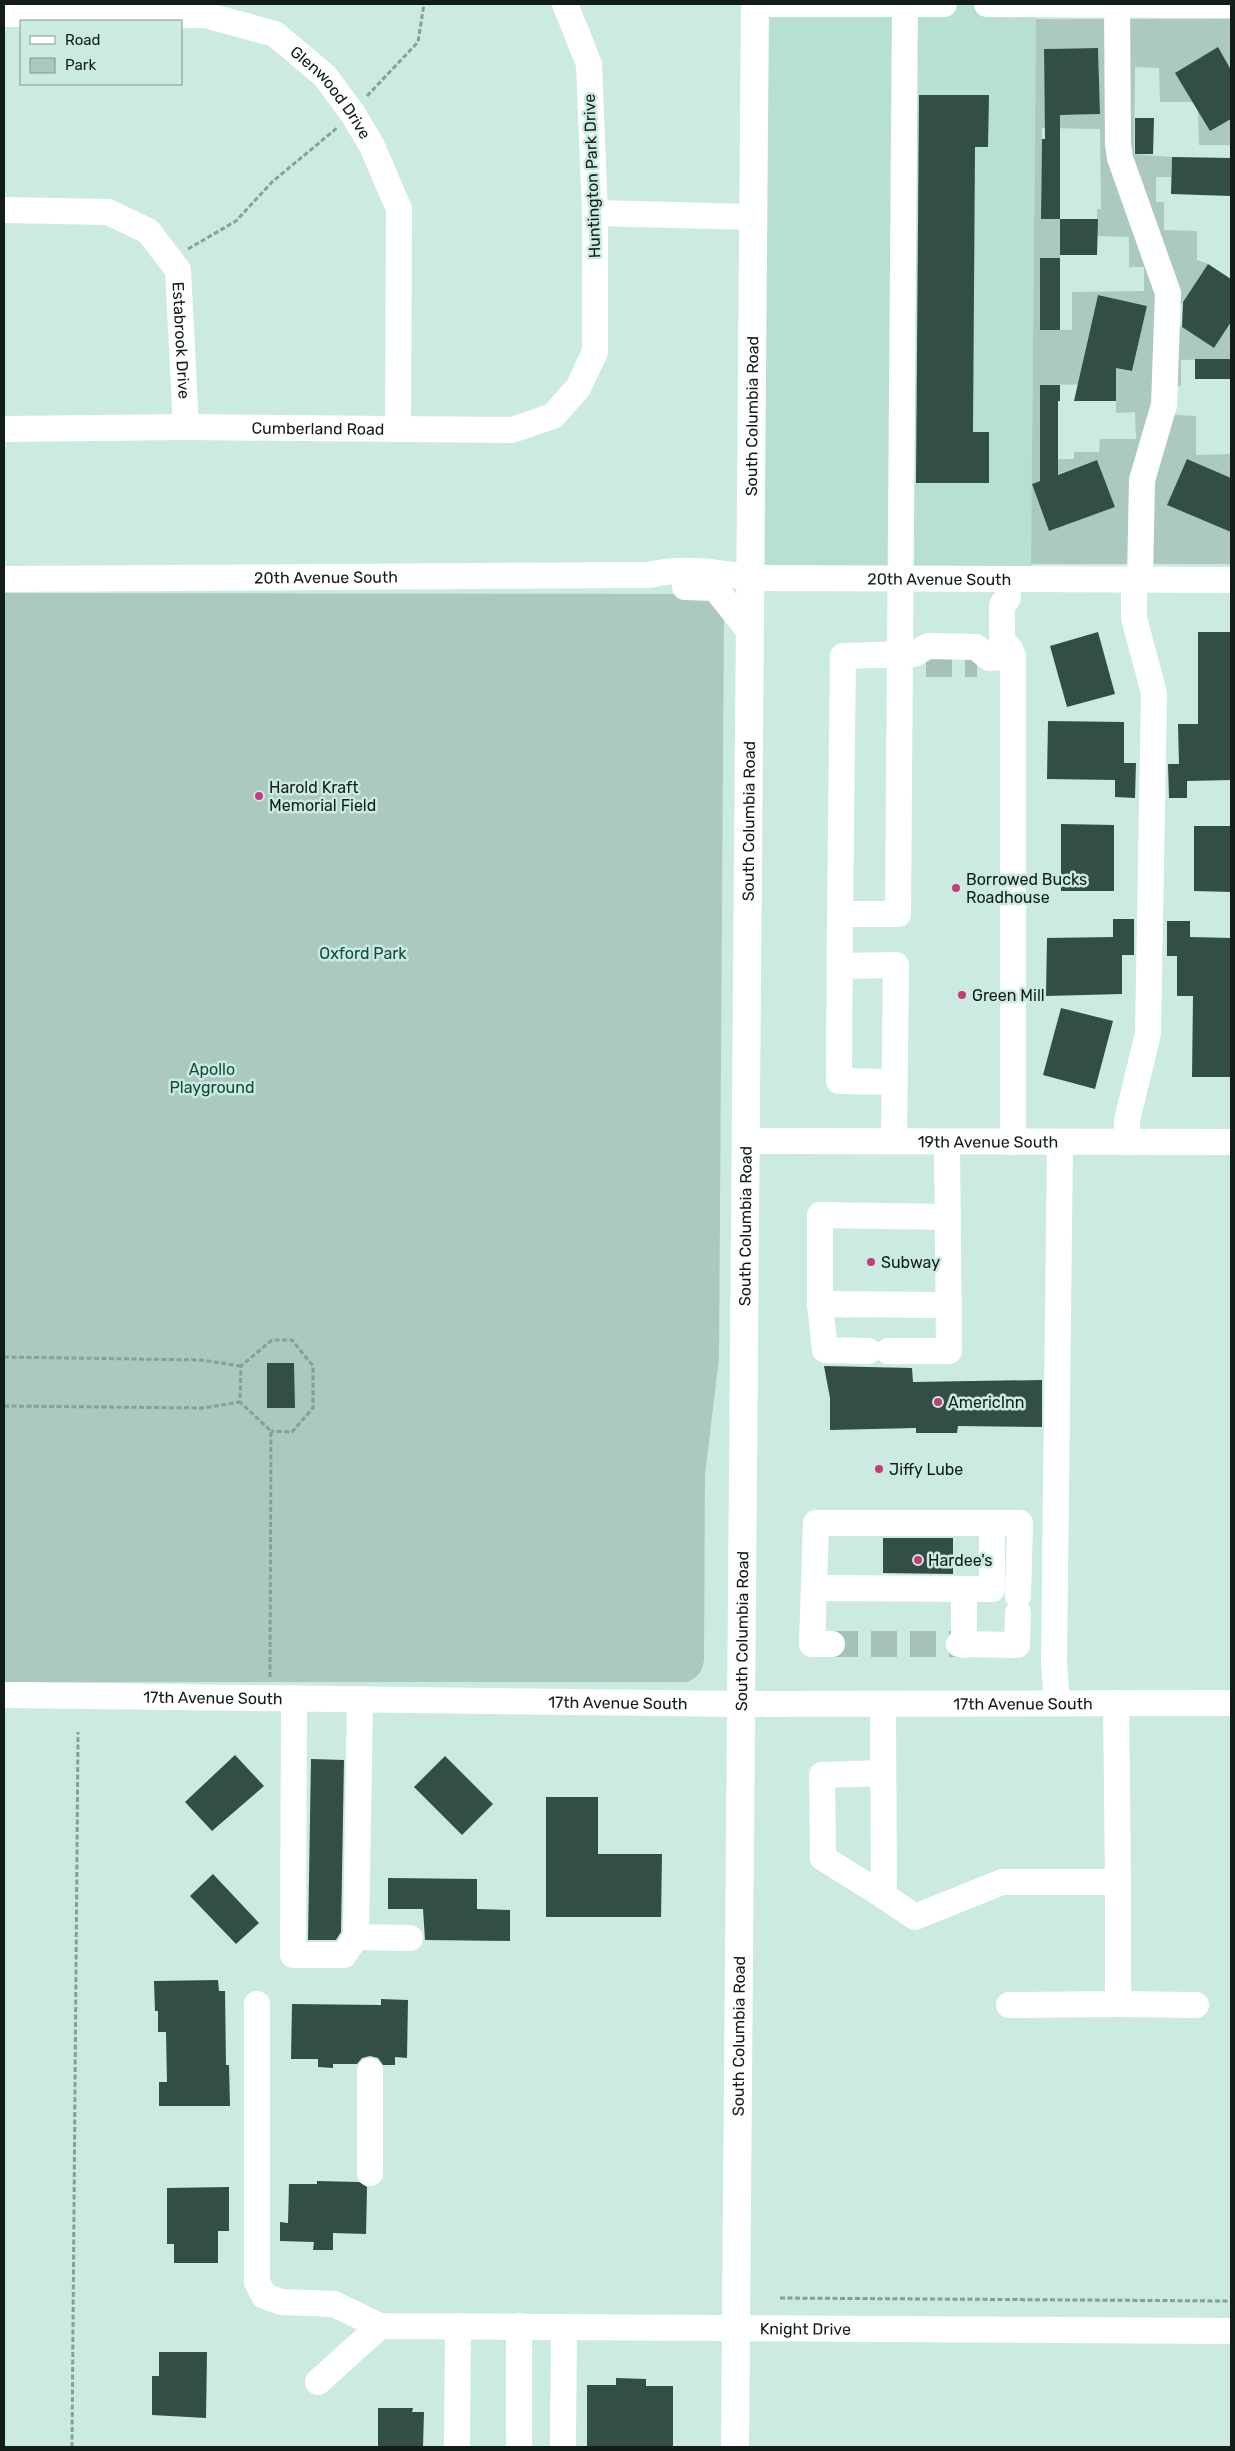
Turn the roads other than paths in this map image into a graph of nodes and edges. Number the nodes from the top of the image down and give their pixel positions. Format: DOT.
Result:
graph roads {
  1 [pos="565,4"];
  2 [pos="756,4"];
  3 [pos="905,4"];
  4 [pos="944,4"];
  5 [pos="988,4"];
  6 [pos="1017,4"];
  7 [pos="1117,4"];
  8 [pos="1231,5"];
  9 [pos="4,14"];
  10 [pos="4,210"];
  11 [pos="595,213"];
  12 [pos="753,217"];
  13 [pos="595,352"];
  14 [pos="186,427"];
  15 [pos="398,428"];
  16 [pos="4,429"];
  17 [pos="649,576"];
  18 [pos="751,578"];
  19 [pos="4,579"];
  20 [pos="901,579"];
  21 [pos="1137,580"];
  22 [pos="1231,580"];
  23 [pos="1008,588"];
  24 [pos="750,632"];
  25 [pos="914,657"];
  26 [pos="997,657"];
  27 [pos="840,914"];
  28 [pos="840,966"];
  29 [pos="895,1082"];
  30 [pos="746,1141"];
  31 [pos="894,1141"];
  32 [pos="947,1142"];
  33 [pos="1014,1142"];
  34 [pos="1060,1142"];
  35 [pos="1127,1142"];
  36 [pos="1231,1142"];
  37 [pos="948,1217"];
  38 [pos="820,1228"];
  39 [pos="820,1304"];
  40 [pos="904,1305"];
  41 [pos="948,1305"];
  42 [pos="992,1523"];
  43 [pos="1020,1540"];
  44 [pos="1055,1540"];
  45 [pos="814,1588"];
  46 [pos="964,1589"];
  47 [pos="832,1644"];
  48 [pos="4,1695"];
  49 [pos="282,1698"];
  50 [pos="360,1699"];
  51 [pos="1057,1703"];
  52 [pos="1116,1703"];
  53 [pos="1231,1703"];
  54 [pos="741,1704"];
  55 [pos="883,1704"];
  56 [pos="883,1773"];
  57 [pos="1118,1882"];
  58 [pos="884,1896"];
  59 [pos="356,1937"];
  60 [pos="410,1938"];
  61 [pos="257,2004"];
  62 [pos="1118,2004"];
  63 [pos="1009,2005"];
  64 [pos="1196,2005"];
  65 [pos="370,2071"];
  66 [pos="370,2173"];
  67 [pos="380,2326"];
  68 [pos="458,2326"];
  69 [pos="519,2326"];
  70 [pos="564,2327"];
  71 [pos="735,2329"];
  72 [pos="1231,2331"];
  73 [pos="318,2382"];
  74 [pos="457,2447"];
  75 [pos="519,2447"];
  76 [pos="564,2447"];
  77 [pos="735,2447"];
  1 -- 11 [label="street, Huntington Park Drive"];
  2 -- 3 [label="street"];
  2 -- 12 [label="main road, South Columbia Road"];
  3 -- 4 [label="street"];
  3 -- 20 [label="street"];
  5 -- 6 [label="street"];
  6 -- 7 [label="street"];
  7 -- 8 [label="street"];
  7 -- 21 [label="street"];
  9 -- 15 [label="street, Glenwood Drive"];
  10 -- 14 [label="street, Estabrook Drive"];
  11 -- 12 [label="street"];
  11 -- 13 [label="street, Huntington Park Drive"];
  12 -- 18 [label="main road, South Columbia Road"];
  13 -- 15 [label="street, Cumberland Road"];
  14 -- 15 [label="street, Cumberland Road"];
  14 -- 16 [label="street, Cumberland Road"];
  17 -- 18 [label="street, 20th Avenue South"];
  17 -- 19 [label="street, 20th Avenue South"];
  17 -- 24 [label="street, 20th Avenue South"];
  18 -- 20 [label="street, 20th Avenue South"];
  18 -- 24 [label="main road, South Columbia Road"];
  20 -- 23 [label="street, 20th Avenue South"];
  20 -- 25 [label="street"];
  21 -- 22 [label="street, 20th Avenue South"];
  21 -- 23 [label="street, 20th Avenue South"];
  21 -- 35 [label="street"];
  23 -- 26 [label="street"];
  24 -- 30 [label="main road, South Columbia Road"];
  25 -- 26 [label="street"];
  25 -- 27 [label="street"];
  25 -- 27 [label="street"];
  26 -- 33 [label="street"];
  27 -- 28 [label="street"];
  28 -- 29 [label="street"];
  28 -- 29 [label="street"];
  29 -- 31 [label="street"];
  30 -- 31 [label="street, 19th Avenue South"];
  30 -- 54 [label="main road, South Columbia Road"];
  31 -- 32 [label="street, 19th Avenue South"];
  32 -- 33 [label="street, 19th Avenue South"];
  32 -- 37 [label="street"];
  33 -- 34 [label="street, 19th Avenue South"];
  34 -- 35 [label="street, 19th Avenue South"];
  34 -- 44 [label="street"];
  35 -- 36 [label="street, 19th Avenue South"];
  37 -- 38 [label="street"];
  37 -- 41 [label="street"];
  38 -- 39 [label="street"];
  38 -- 40 [label="street"];
  39 -- 40 [label="street"];
  39 -- 41 [label="street"];
  40 -- 41 [label="street"];
  42 -- 43 [label="street"];
  42 -- 45 [label="street"];
  42 -- 46 [label="street"];
  43 -- 44 [label="street"];
  43 -- 46 [label="street"];
  44 -- 51 [label="street"];
  45 -- 46 [label="street"];
  45 -- 47 [label="street"];
  48 -- 49 [label="street, 17th Avenue South"];
  49 -- 50 [label="street, 17th Avenue South"];
  49 -- 59 [label="street"];
  50 -- 54 [label="street, 17th Avenue South"];
  50 -- 59 [label="street"];
  51 -- 52 [label="street, 17th Avenue South"];
  51 -- 55 [label="street, 17th Avenue South"];
  52 -- 53 [label="street, 17th Avenue South"];
  52 -- 57 [label="street"];
  54 -- 55 [label="street, 17th Avenue South"];
  54 -- 71 [label="main road, South Columbia Road"];
  55 -- 56 [label="street"];
  56 -- 58 [label="street"];
  56 -- 58 [label="street"];
  57 -- 58 [label="street"];
  57 -- 62 [label="street"];
  59 -- 60 [label="street"];
  61 -- 67 [label="street"];
  62 -- 63 [label="street"];
  62 -- 64 [label="street"];
  65 -- 66 [label="street"];
  67 -- 68 [label="street, Knight Drive"];
  67 -- 73 [label="street"];
  68 -- 69 [label="street, Knight Drive"];
  68 -- 74 [label="street"];
  69 -- 70 [label="street, Knight Drive"];
  69 -- 75 [label="street"];
  70 -- 71 [label="street, Knight Drive"];
  70 -- 76 [label="street"];
  71 -- 72 [label="street, Knight Drive"];
  71 -- 77 [label="main road, South Columbia Road"];
}
